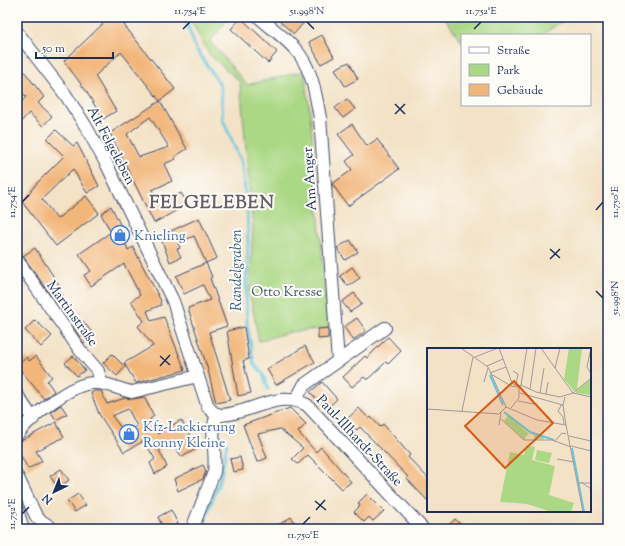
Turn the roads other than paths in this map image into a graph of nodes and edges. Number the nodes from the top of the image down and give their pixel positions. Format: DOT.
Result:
graph roads {
  1 [pos="259,17"];
  2 [pos="17,32"];
  3 [pos="17,260"];
  4 [pos="385,328"];
  5 [pos="338,361"];
  6 [pos="198,376"];
  7 [pos="101,383"];
  8 [pos="17,395"];
  9 [pos="296,400"];
  10 [pos="217,414"];
  11 [pos="33,419"];
  12 [pos="17,435"];
  13 [pos="17,476"];
  14 [pos="17,510"];
  15 [pos="36,518"];
  16 [pos="22,526"];
  17 [pos="51,529"];
  18 [pos="192,529"];
  19 [pos="423,529"];
  1 -- 5 [label="street, Am Anger"];
  2 -- 6 [label="street, Alt Felgeleben"];
  3 -- 7 [label="street, Martinstraße"];
  4 -- 5 [label="street"];
  5 -- 9 [label="street"];
  6 -- 7 [label="street"];
  6 -- 10 [label="street, Alt Felgeleben"];
  7 -- 11 [label="street"];
  8 -- 11 [label="street"];
  9 -- 10 [label="street, Paul-Illhardt-Straße"];
  9 -- 19 [label="street, Paul-Illhardt-Straße"];
  10 -- 18 [label="street"];
  11 -- 12 [label="street"];
  13 -- 15 [label="street"];
  14 -- 16 [label="street"];
  15 -- 16 [label="street"];
  15 -- 17 [label="street"];
}
